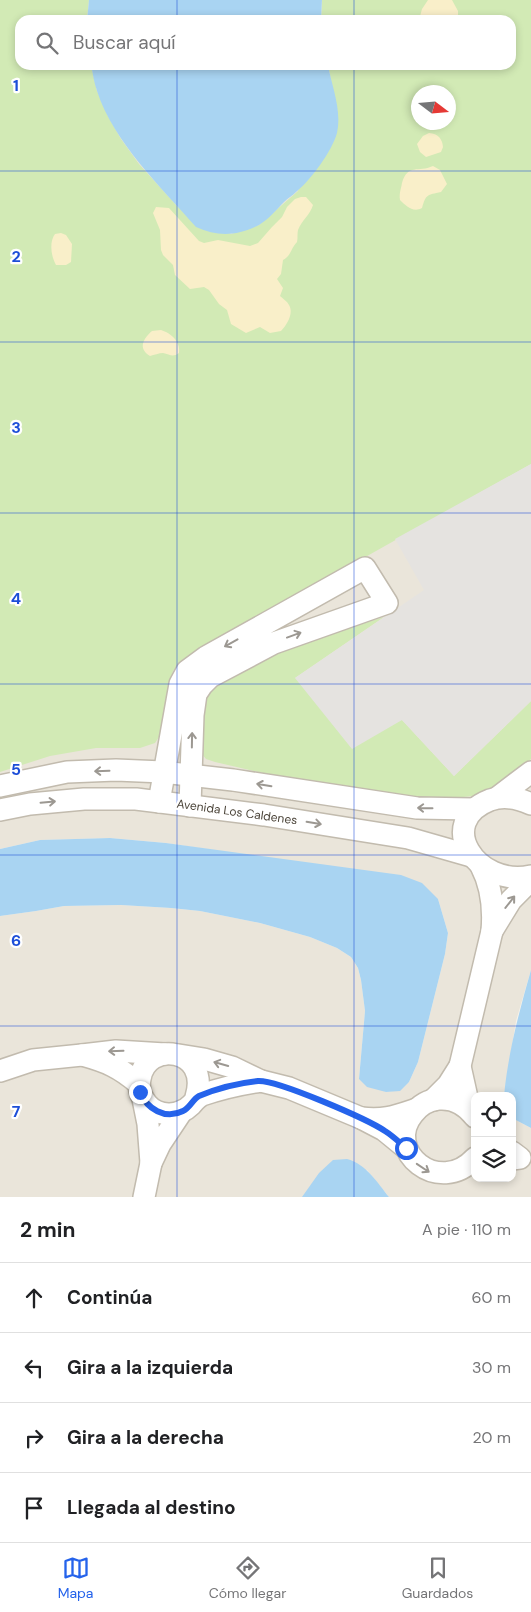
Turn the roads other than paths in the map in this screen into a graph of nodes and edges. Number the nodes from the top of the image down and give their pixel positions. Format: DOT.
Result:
graph roads {
  1 [pos="308,600"];
  2 [pos="320,626"];
  3 [pos="163,772"];
  4 [pos="531,772"];
  5 [pos="192,775"];
  6 [pos="0,786"];
  7 [pos="498,797"];
  8 [pos="159,802"];
  9 [pos="531,804"];
  10 [pos="190,806"];
  11 [pos="473,809"];
  12 [pos="0,810"];
  13 [pos="476,861"];
  14 [pos="531,876"];
  15 [pos="531,880"];
  16 [pos="492,931"];
  17 [pos="82,1054"];
  18 [pos="172,1055"];
  19 [pos="460,1066"];
  20 [pos="0,1071"];
  21 [pos="261,1081"];
  22 [pos="141,1092"];
  23 [pos="189,1104"];
  24 [pos="425,1104"];
  25 [pos="471,1107"];
  26 [pos="471,1112"];
  27 [pos="361,1118"];
  28 [pos="406,1148"];
  29 [pos="151,1163"];
  30 [pos="471,1163"];
  31 [pos="144,1197"];
  1 -- 2 [label="street"];
  1 -- 2 [label="street"];
  1 -- 3 [label="street, one-way"];
  5 -- 2 [label="street, one-way"];
  3 -- 5 [label="street"];
  3 -- 6 [label="street, one-way"];
  3 -- 8 [label="street"];
  4 -- 7 [label="street"];
  5 -- 10 [label="street"];
  11 -- 5 [label="street, one-way"];
  7 -- 9 [label="street"];
  7 -- 11 [label="street"];
  8 -- 10 [label="street, Avenida Los Caldenes"];
  12 -- 8 [label="street, Avenida Los Caldenes, one-way"];
  10 -- 13 [label="street, Avenida Los Caldenes, one-way"];
  11 -- 13 [label="street"];
  13 -- 14 [label="street, Avenida Los Caldenes"];
  13 -- 16 [label="street"];
  16 -- 15 [label="street, one-way"];
  16 -- 19 [label="street"];
  18 -- 17 [label="street, one-way"];
  17 -- 20 [label="street"];
  17 -- 22 [label="street"];
  21 -- 18 [label="street, one-way"];
  18 -- 22 [label="street"];
  18 -- 23 [label="street"];
  19 -- 24 [label="street"];
  19 -- 25 [label="street"];
  21 -- 23 [label="street"];
  21 -- 27 [label="street"];
  22 -- 23 [label="street"];
  22 -- 29 [label="street"];
  23 -- 29 [label="street"];
  24 -- 26 [label="street"];
  24 -- 27 [label="street"];
  24 -- 28 [label="street"];
  27 -- 28 [label="street"];
  28 -- 30 [label="street, one-way"];
  29 -- 31 [label="street"];
}
